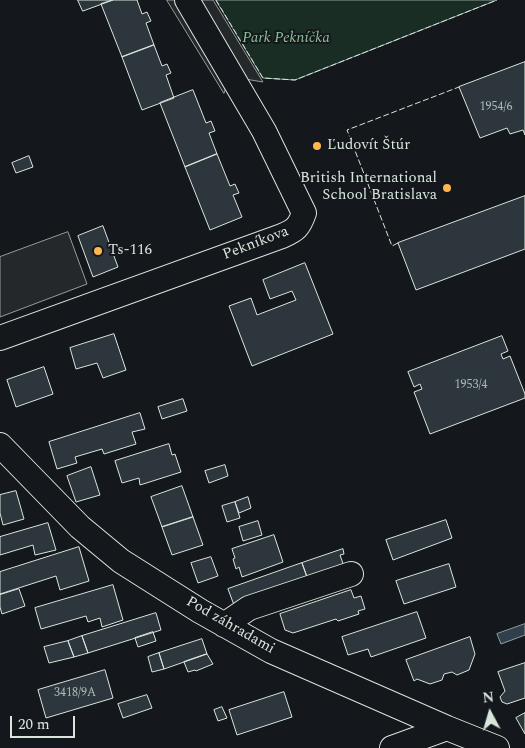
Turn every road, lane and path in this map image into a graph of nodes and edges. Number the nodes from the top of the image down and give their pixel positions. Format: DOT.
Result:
graph roads {
  1 [pos="187,0"];
  2 [pos="0,338"];
  3 [pos="0,445"];
  4 [pos="351,574"];
  5 [pos="224,625"];
  6 [pos="447,728"];
  7 [pos="392,748"];
  8 [pos="497,748"];
  1 -- 2 [label="street, Pekníkova"];
  3 -- 5 [label="street, Pod záhradami"];
  4 -- 5 [label="street"];
  5 -- 6 [label="street, Pod záhradami"];
  6 -- 7 [label="street"];
  6 -- 8 [label="street, Pod záhradami"];
}
